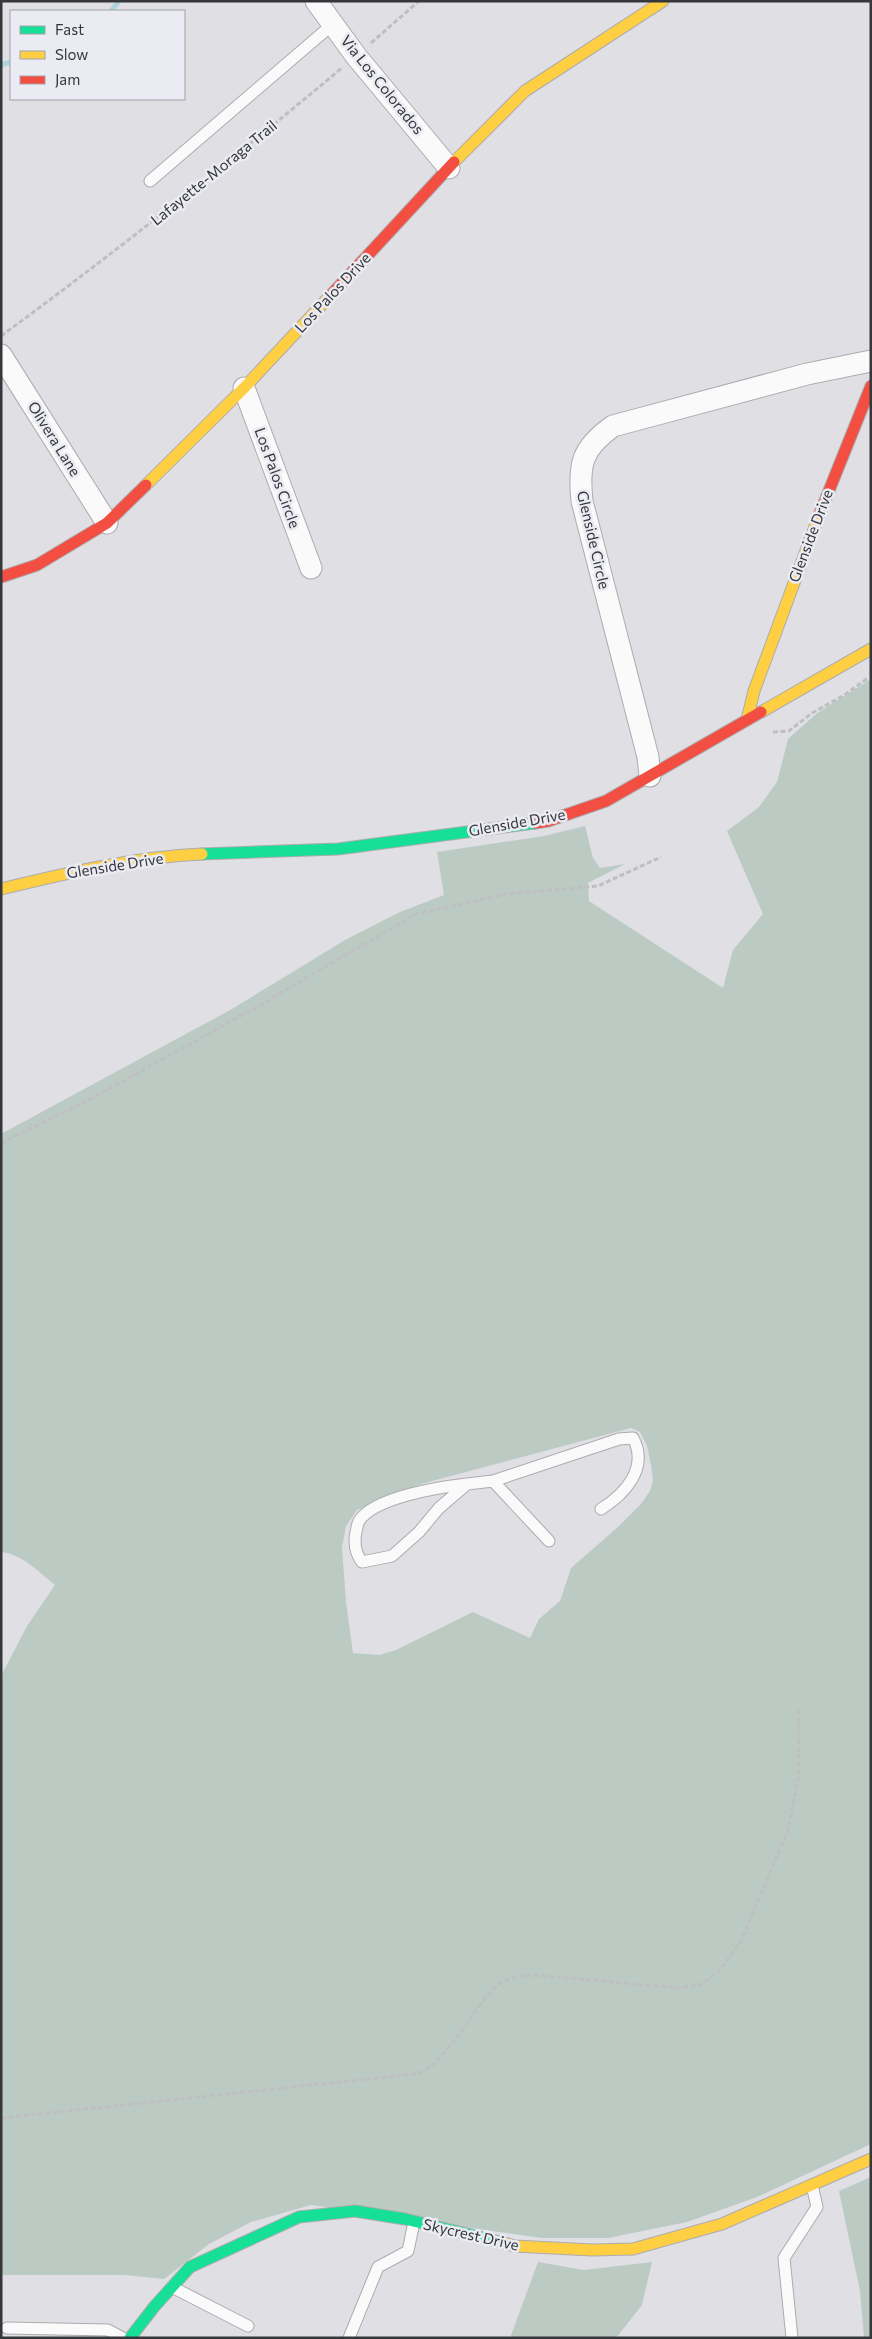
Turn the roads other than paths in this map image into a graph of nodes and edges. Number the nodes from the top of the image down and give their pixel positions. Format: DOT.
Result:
graph roads {
  1 [pos="316,1"];
  2 [pos="663,1"];
  3 [pos="333,24"];
  4 [pos="450,168"];
  5 [pos="150,181"];
  6 [pos="1,355"];
  7 [pos="871,361"];
  8 [pos="871,386"];
  9 [pos="244,388"];
  10 [pos="107,523"];
  11 [pos="310,568"];
  12 [pos="1,577"];
  13 [pos="871,648"];
  14 [pos="748,720"];
  15 [pos="650,776"];
  16 [pos="1,889"];
  17 [pos="493,1481"];
  18 [pos="467,1484"];
  19 [pos="601,1509"];
  20 [pos="548,1541"];
  21 [pos="871,2159"];
  22 [pos="811,2184"];
  23 [pos="414,2222"];
  24 [pos="172,2287"];
  25 [pos="248,2326"];
  26 [pos="7,2328"];
  27 [pos="123,2338"];
  28 [pos="130,2338"];
  29 [pos="349,2338"];
  30 [pos="792,2338"];
  1 -- 3 [label="street, Via Los Colorados"];
  2 -- 4 [label="street, Los Palos Drive"];
  3 -- 4 [label="street, Via Los Colorados"];
  3 -- 5 [label="lane"];
  4 -- 9 [label="street, Los Palos Drive"];
  6 -- 10 [label="street, Olivera Lane"];
  7 -- 15 [label="street, Glenside Circle"];
  8 -- 14 [label="street, Glenside Drive"];
  9 -- 10 [label="street, Los Palos Drive"];
  9 -- 11 [label="street, Los Palos Circle"];
  10 -- 12 [label="street, Los Palos Drive"];
  13 -- 14 [label="street"];
  14 -- 15 [label="street, Glenside Drive"];
  15 -- 16 [label="street, Glenside Drive"];
  17 -- 18 [label="lane"];
  17 -- 19 [label="lane"];
  17 -- 20 [label="lane"];
  18 -- 18 [label="lane"];
  21 -- 22 [label="street, Skycrest Drive"];
  22 -- 23 [label="street, Skycrest Drive"];
  22 -- 30 [label="lane"];
  23 -- 24 [label="street, Skycrest Drive"];
  23 -- 29 [label="lane"];
  24 -- 25 [label="lane"];
  24 -- 28 [label="street, Skycrest Drive"];
  26 -- 27 [label="lane"];
}
